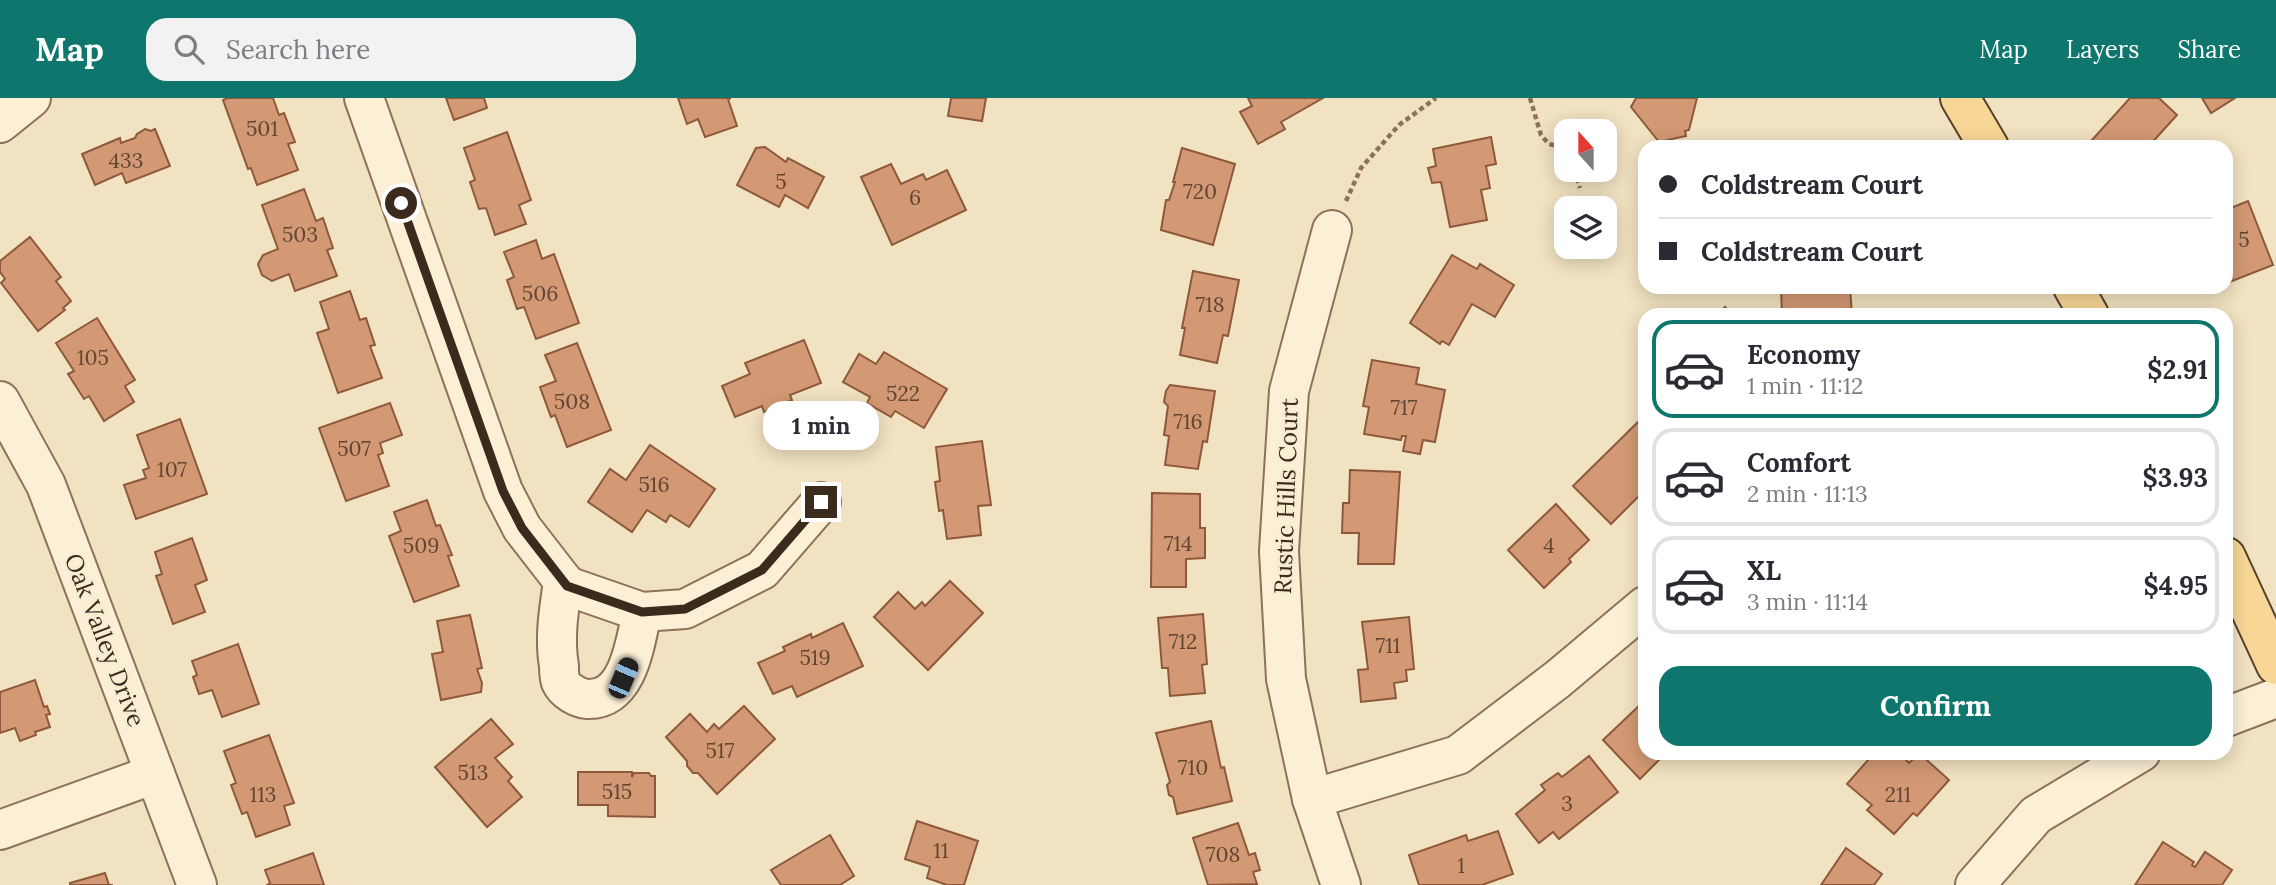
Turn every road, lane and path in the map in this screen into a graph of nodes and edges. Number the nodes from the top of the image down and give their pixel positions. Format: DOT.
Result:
graph roads {
  1 [pos="31,98"];
  2 [pos="364,98"];
  3 [pos="1436,98"];
  4 [pos="1530,98"];
  5 [pos="1969,101"];
  6 [pos="0,122"];
  7 [pos="1986,140"];
  8 [pos="1554,145"];
  9 [pos="1578,182"];
  10 [pos="1580,188"];
  11 [pos="1332,230"];
  12 [pos="0,401"];
  13 [pos="821,502"];
  14 [pos="2233,572"];
  15 [pos="563,581"];
  16 [pos="642,612"];
  17 [pos="1638,612"];
  18 [pos="2276,665"];
  19 [pos="2276,698"];
  20 [pos="2233,714"];
  21 [pos="2128,760"];
  22 [pos="155,774"];
  23 [pos="1312,799"];
  24 [pos="0,830"];
  25 [pos="197,885"];
  26 [pos="1341,885"];
  27 [pos="1975,885"];
  1 -- 6 [label="street"];
  2 -- 15 [label="street"];
  3 -- 11 [label="path"];
  4 -- 8 [label="path"];
  5 -- 7 [label="main road"];
  9 -- 10 [label="path"];
  11 -- 23 [label="street, Rustic Hills Court"];
  12 -- 22 [label="street, Oak Valley Drive"];
  13 -- 16 [label="street"];
  14 -- 18 [label="main road"];
  15 -- 16 [label="street"];
  15 -- 16 [label="street"];
  17 -- 23 [label="street"];
  19 -- 20 [label="street"];
  21 -- 27 [label="street"];
  22 -- 24 [label="street"];
  22 -- 25 [label="street, Oak Valley Drive"];
  23 -- 26 [label="street, Rustic Hills Court"];
}
